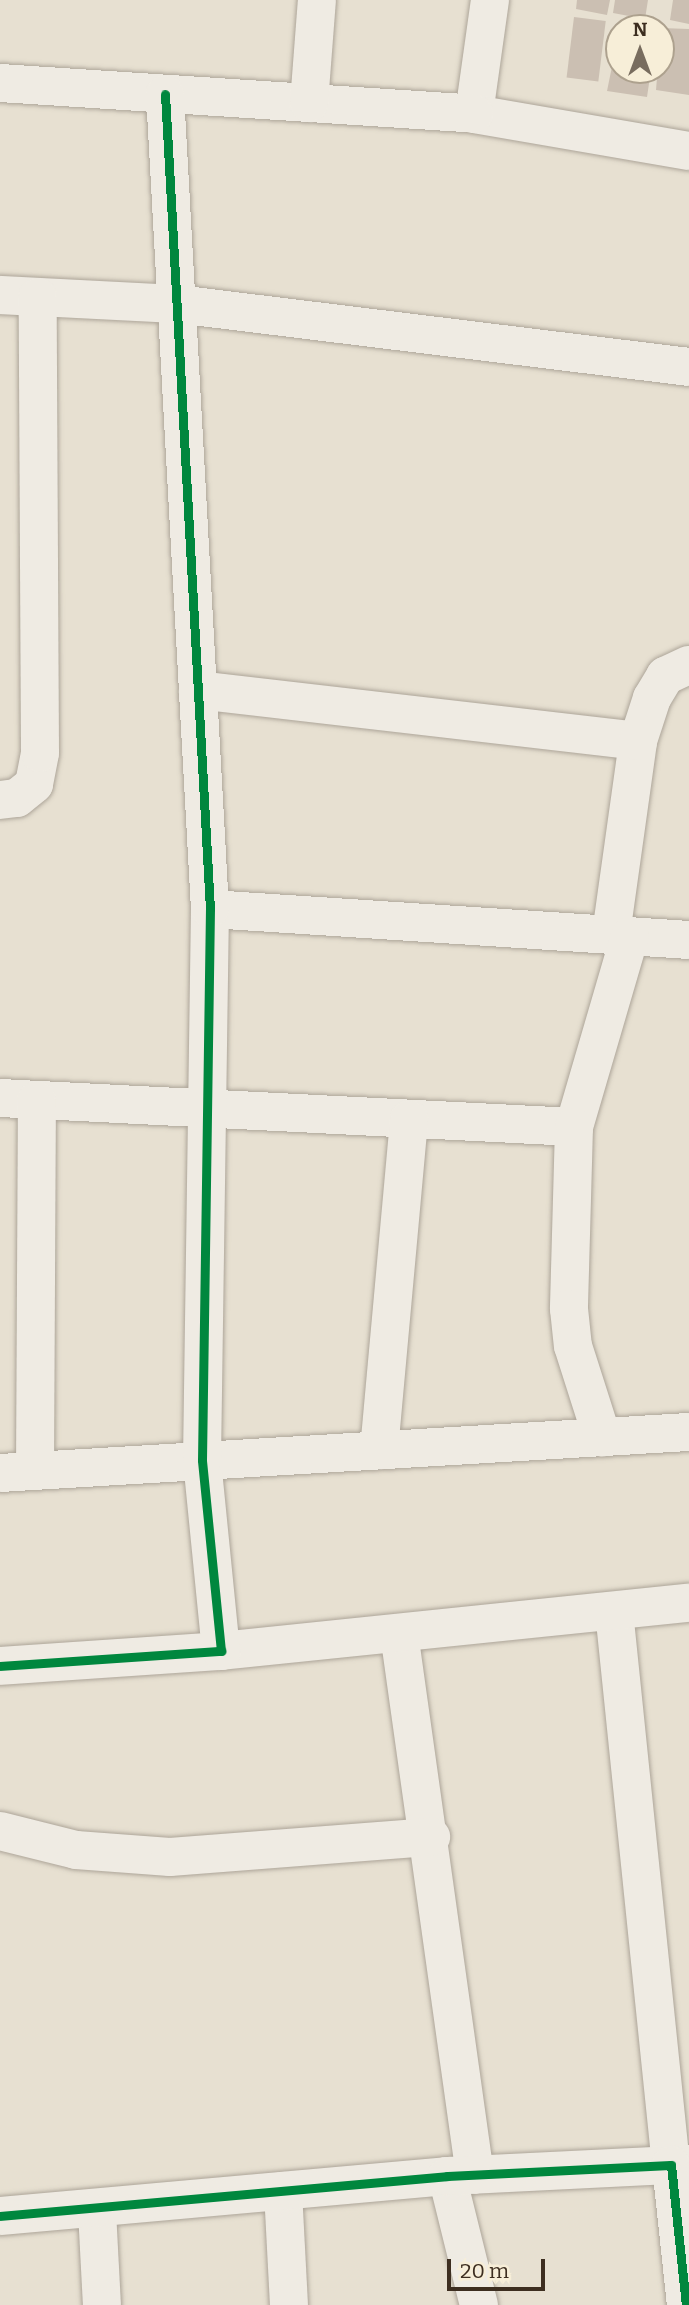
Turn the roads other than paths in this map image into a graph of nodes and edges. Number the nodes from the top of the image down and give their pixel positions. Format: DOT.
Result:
graph roads {
  1 [pos="317,0"];
  2 [pos="490,0"];
  3 [pos="0,83"];
  4 [pos="165,94"];
  5 [pos="309,103"];
  6 [pos="474,114"];
  7 [pos="689,151"];
  8 [pos="0,295"];
  9 [pos="38,297"];
  10 [pos="177,304"];
  11 [pos="689,367"];
  12 [pos="689,665"];
  13 [pos="198,690"];
  14 [pos="638,741"];
  15 [pos="0,800"];
  16 [pos="210,909"];
  17 [pos="621,935"];
  18 [pos="689,940"];
  19 [pos="18,1099"];
  20 [pos="207,1108"];
  21 [pos="409,1119"];
  22 [pos="574,1127"];
  23 [pos="689,1432"];
  24 [pos="602,1437"];
  25 [pos="379,1450"];
  26 [pos="202,1461"];
  27 [pos="18,1472"];
  28 [pos="689,1603"];
  29 [pos="614,1611"];
  30 [pos="399,1633"];
  31 [pos="221,1651"];
  32 [pos="0,1666"];
  33 [pos="0,1832"];
  34 [pos="431,1837"];
  35 [pos="680,2164"];
  36 [pos="461,2175"];
  37 [pos="283,2191"];
  38 [pos="97,2211"];
  39 [pos="0,2216"];
  40 [pos="102,2305"];
  41 [pos="289,2305"];
  42 [pos="479,2305"];
  43 [pos="686,2305"];
  1 -- 5 [label="street"];
  2 -- 6 [label="street"];
  3 -- 4 [label="street"];
  4 -- 5 [label="street"];
  4 -- 10 [label="street"];
  5 -- 6 [label="street"];
  6 -- 7 [label="street"];
  8 -- 9 [label="street"];
  9 -- 10 [label="street"];
  9 -- 15 [label="street"];
  10 -- 11 [label="street"];
  10 -- 13 [label="street"];
  12 -- 14 [label="street"];
  13 -- 14 [label="street"];
  13 -- 16 [label="street"];
  14 -- 17 [label="street"];
  16 -- 17 [label="street"];
  16 -- 20 [label="street"];
  17 -- 18 [label="street"];
  17 -- 22 [label="street"];
  19 -- 20 [label="street"];
  19 -- 27 [label="street"];
  20 -- 21 [label="street"];
  20 -- 26 [label="street"];
  21 -- 22 [label="street"];
  21 -- 25 [label="street"];
  22 -- 24 [label="street"];
  23 -- 24 [label="street"];
  24 -- 25 [label="street"];
  25 -- 26 [label="street"];
  26 -- 27 [label="street"];
  26 -- 31 [label="street"];
  28 -- 29 [label="street"];
  29 -- 30 [label="street"];
  29 -- 35 [label="street"];
  30 -- 31 [label="street"];
  30 -- 34 [label="street"];
  31 -- 32 [label="street"];
  33 -- 34 [label="street"];
  34 -- 36 [label="street"];
  35 -- 36 [label="street"];
  35 -- 43 [label="street"];
  36 -- 37 [label="street"];
  36 -- 42 [label="street"];
  37 -- 38 [label="street"];
  37 -- 41 [label="street"];
  38 -- 39 [label="street"];
  38 -- 40 [label="street"];
}
